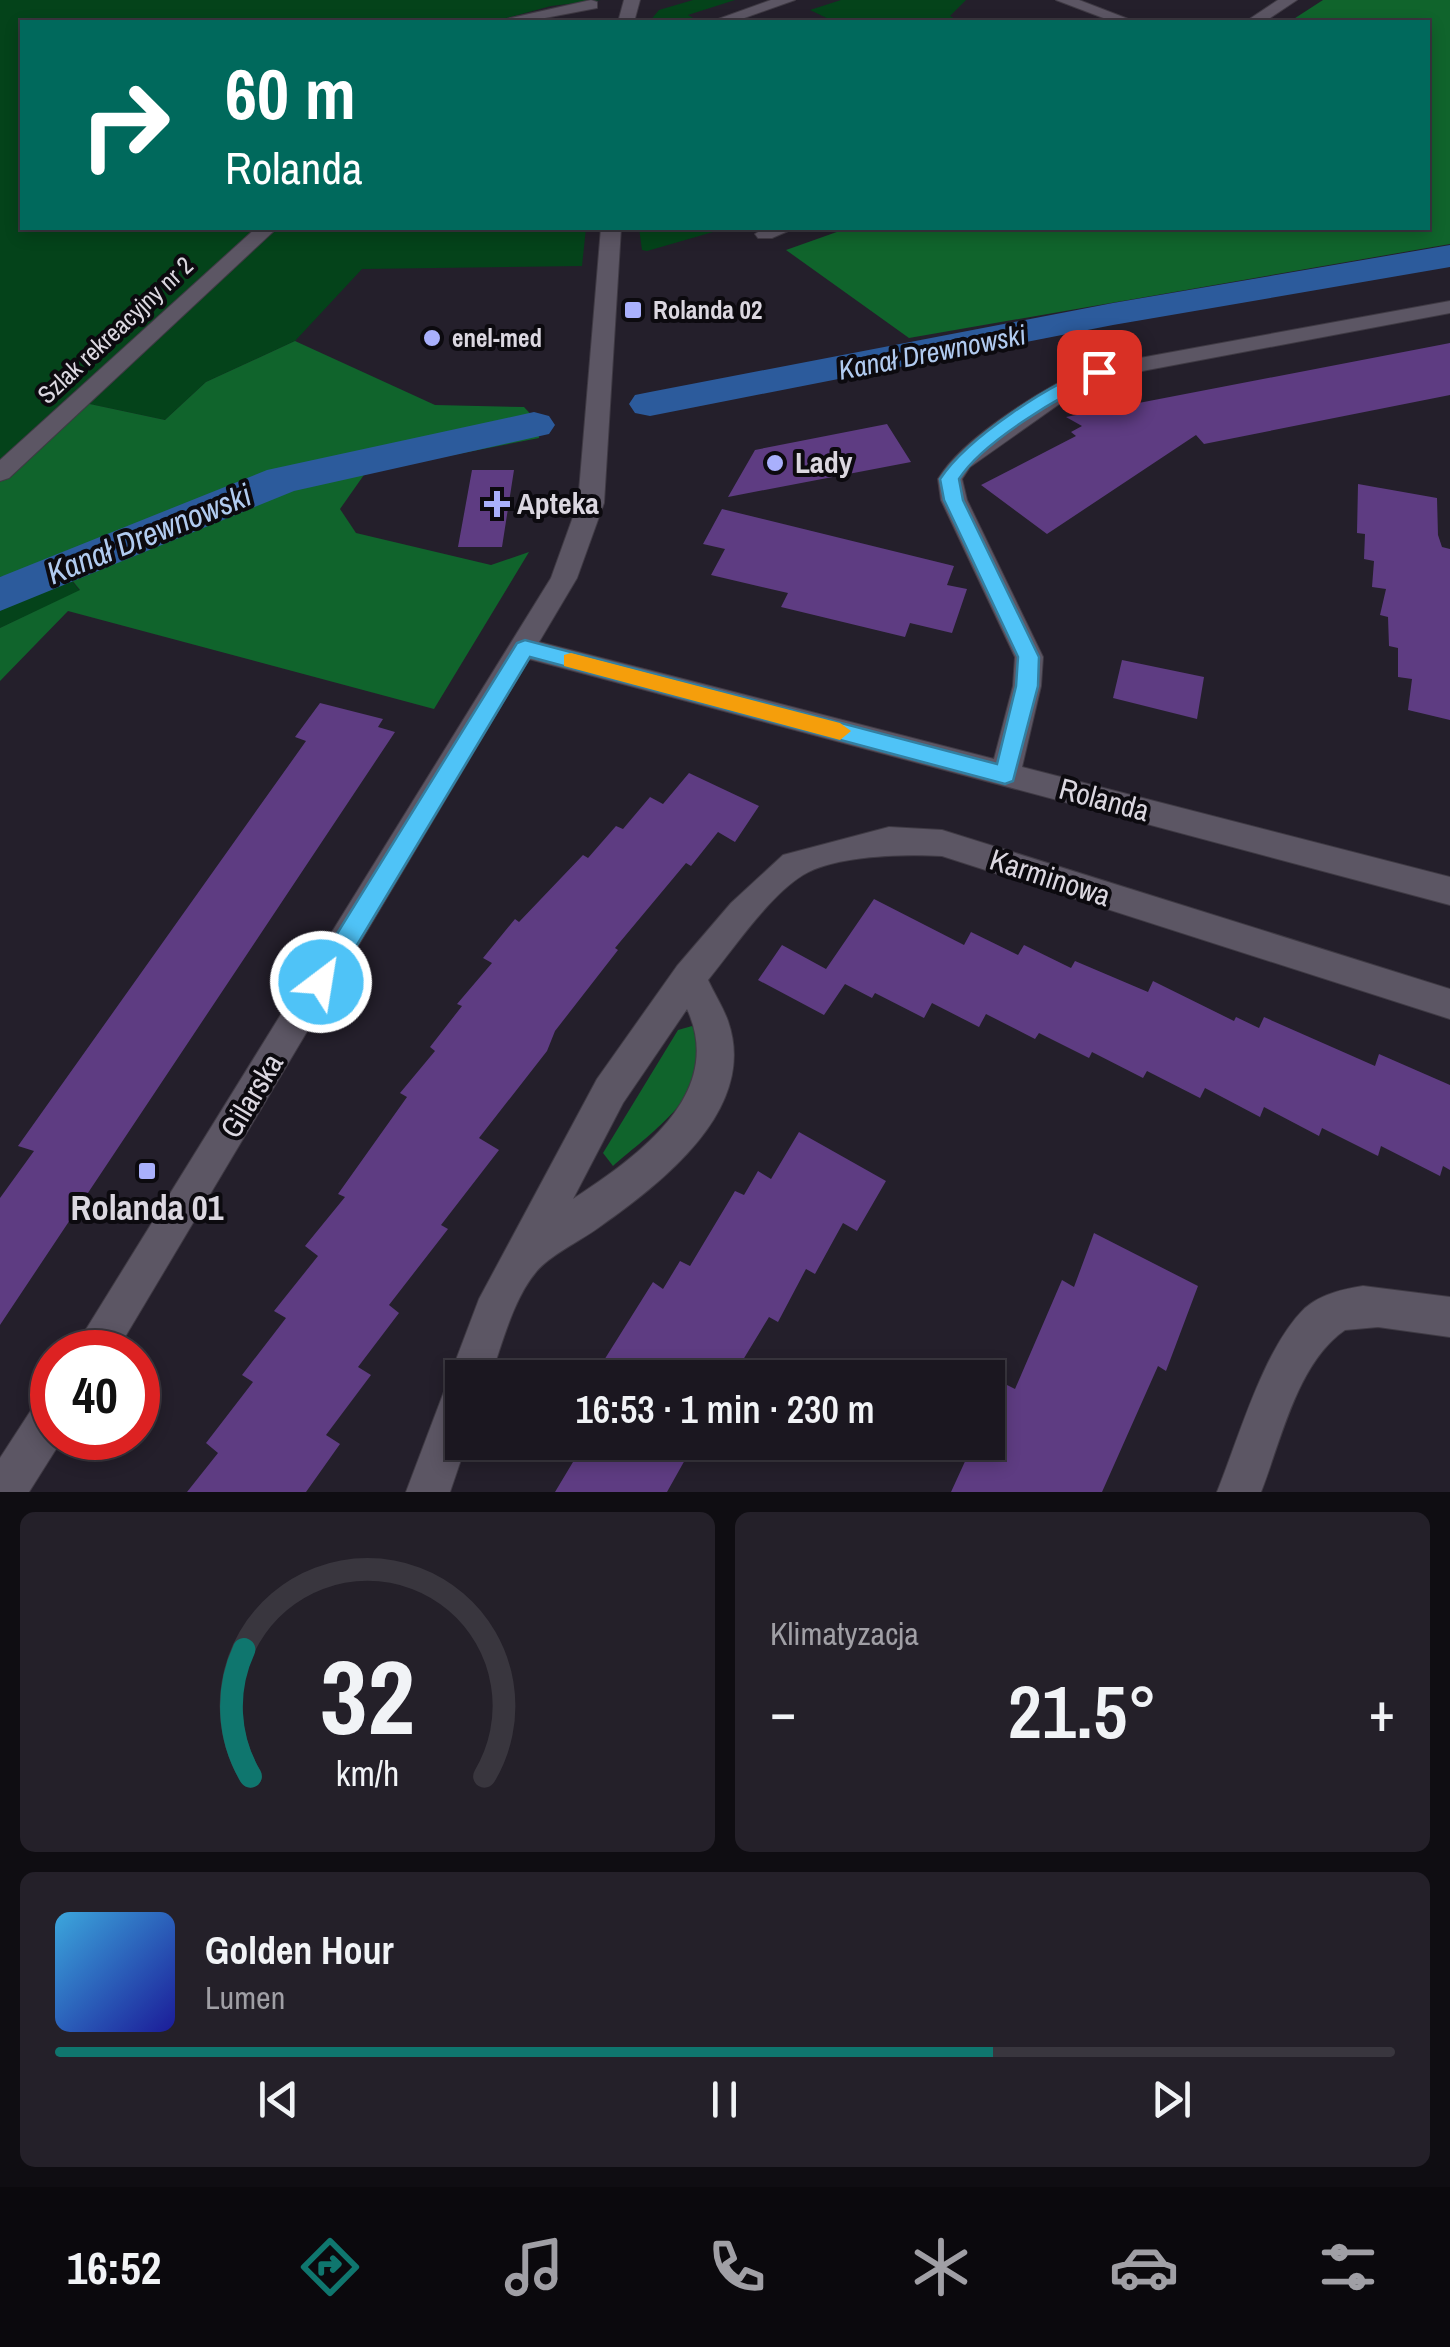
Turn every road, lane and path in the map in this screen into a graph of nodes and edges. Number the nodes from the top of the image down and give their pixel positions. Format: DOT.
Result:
graph roads {
  1 [pos="787,0"];
  2 [pos="1064,0"];
  3 [pos="1289,0"];
  4 [pos="591,5"];
  5 [pos="512,20"];
  6 [pos="724,20"];
  7 [pos="1122,20"];
  8 [pos="1256,20"];
  9 [pos="264,230"];
  10 [pos="612,230"];
  11 [pos="1450,307"];
  12 [pos="0,473"];
  13 [pos="525,648"];
  14 [pos="1005,775"];
  15 [pos="1450,891"];
  16 [pos="689,977"];
  17 [pos="1450,1004"];
  18 [pos="524,1258"];
  19 [pos="1450,1317"];
  20 [pos="106,1330"];
  21 [pos="475,1360"];
  22 [pos="445,1443"];
  23 [pos="30,1451"];
  24 [pos="4,1492"];
  25 [pos="428,1492"];
  26 [pos="1239,1492"];
  1 -- 6 [label="street"];
  2 -- 7 [label="street"];
  3 -- 8 [label="street"];
  4 -- 5 [label="street"];
  9 -- 12 [label="street, Szlak rekreacyjny nr 2"];
  10 -- 13 [label="street, Gilarska"];
  11 -- 14 [label="street"];
  13 -- 14 [label="street, Rolanda"];
  13 -- 20 [label="street, Gilarska"];
  14 -- 15 [label="street, Rolanda"];
  16 -- 17 [label="street, Karminowa"];
  16 -- 18 [label="street, Karminowa"];
  16 -- 18 [label="street, Karminowa"];
  18 -- 21 [label="street, Karminowa"];
  19 -- 26 [label="street"];
  22 -- 25 [label="street"];
  23 -- 24 [label="street"];
}
